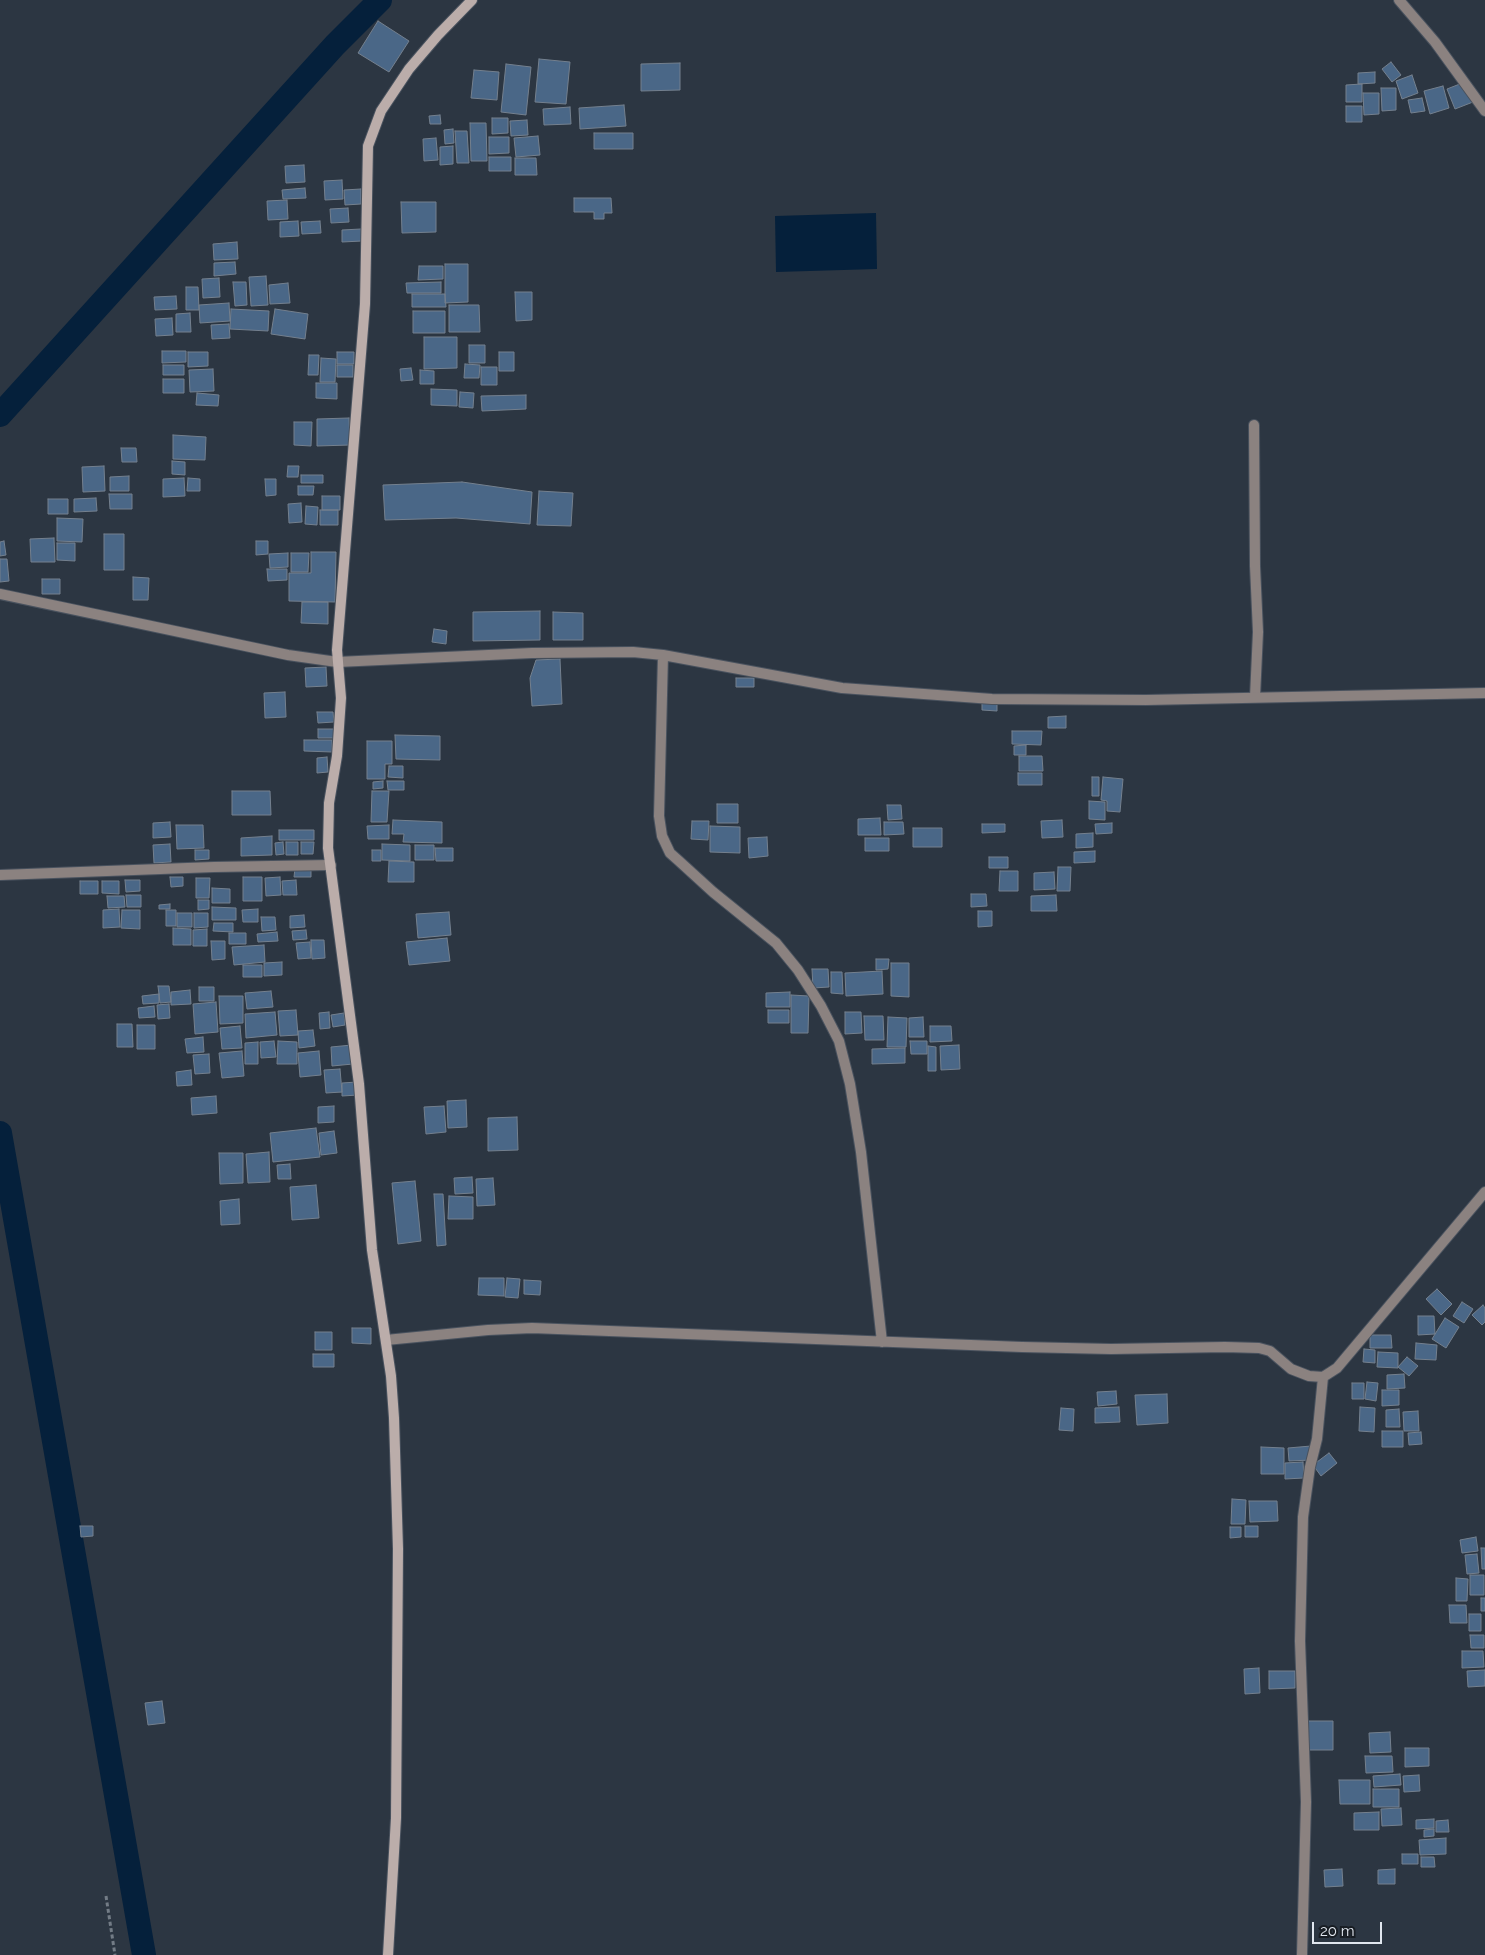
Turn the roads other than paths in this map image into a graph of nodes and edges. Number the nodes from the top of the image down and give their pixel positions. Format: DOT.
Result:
graph roads {
  1 [pos="472,0"];
  2 [pos="1399,0"];
  3 [pos="1485,111"];
  4 [pos="1254,425"];
  5 [pos="0,594"];
  6 [pos="664,655"];
  7 [pos="337,662"];
  8 [pos="1485,693"];
  9 [pos="1255,697"];
  10 [pos="331,865"];
  11 [pos="0,875"];
  12 [pos="1485,1192"];
  13 [pos="386,1340"];
  14 [pos="882,1342"];
  15 [pos="1323,1377"];
  16 [pos="388,1955"];
  17 [pos="1302,1955"];
  1 -- 7 [label="street"];
  2 -- 3 [label="street"];
  4 -- 9 [label="street"];
  5 -- 7 [label="street"];
  6 -- 7 [label="street"];
  6 -- 9 [label="street"];
  6 -- 14 [label="street"];
  7 -- 10 [label="street"];
  8 -- 9 [label="street"];
  10 -- 11 [label="street"];
  10 -- 13 [label="street"];
  12 -- 15 [label="street"];
  13 -- 14 [label="street"];
  13 -- 16 [label="street"];
  14 -- 15 [label="street"];
  15 -- 17 [label="street"];
}
